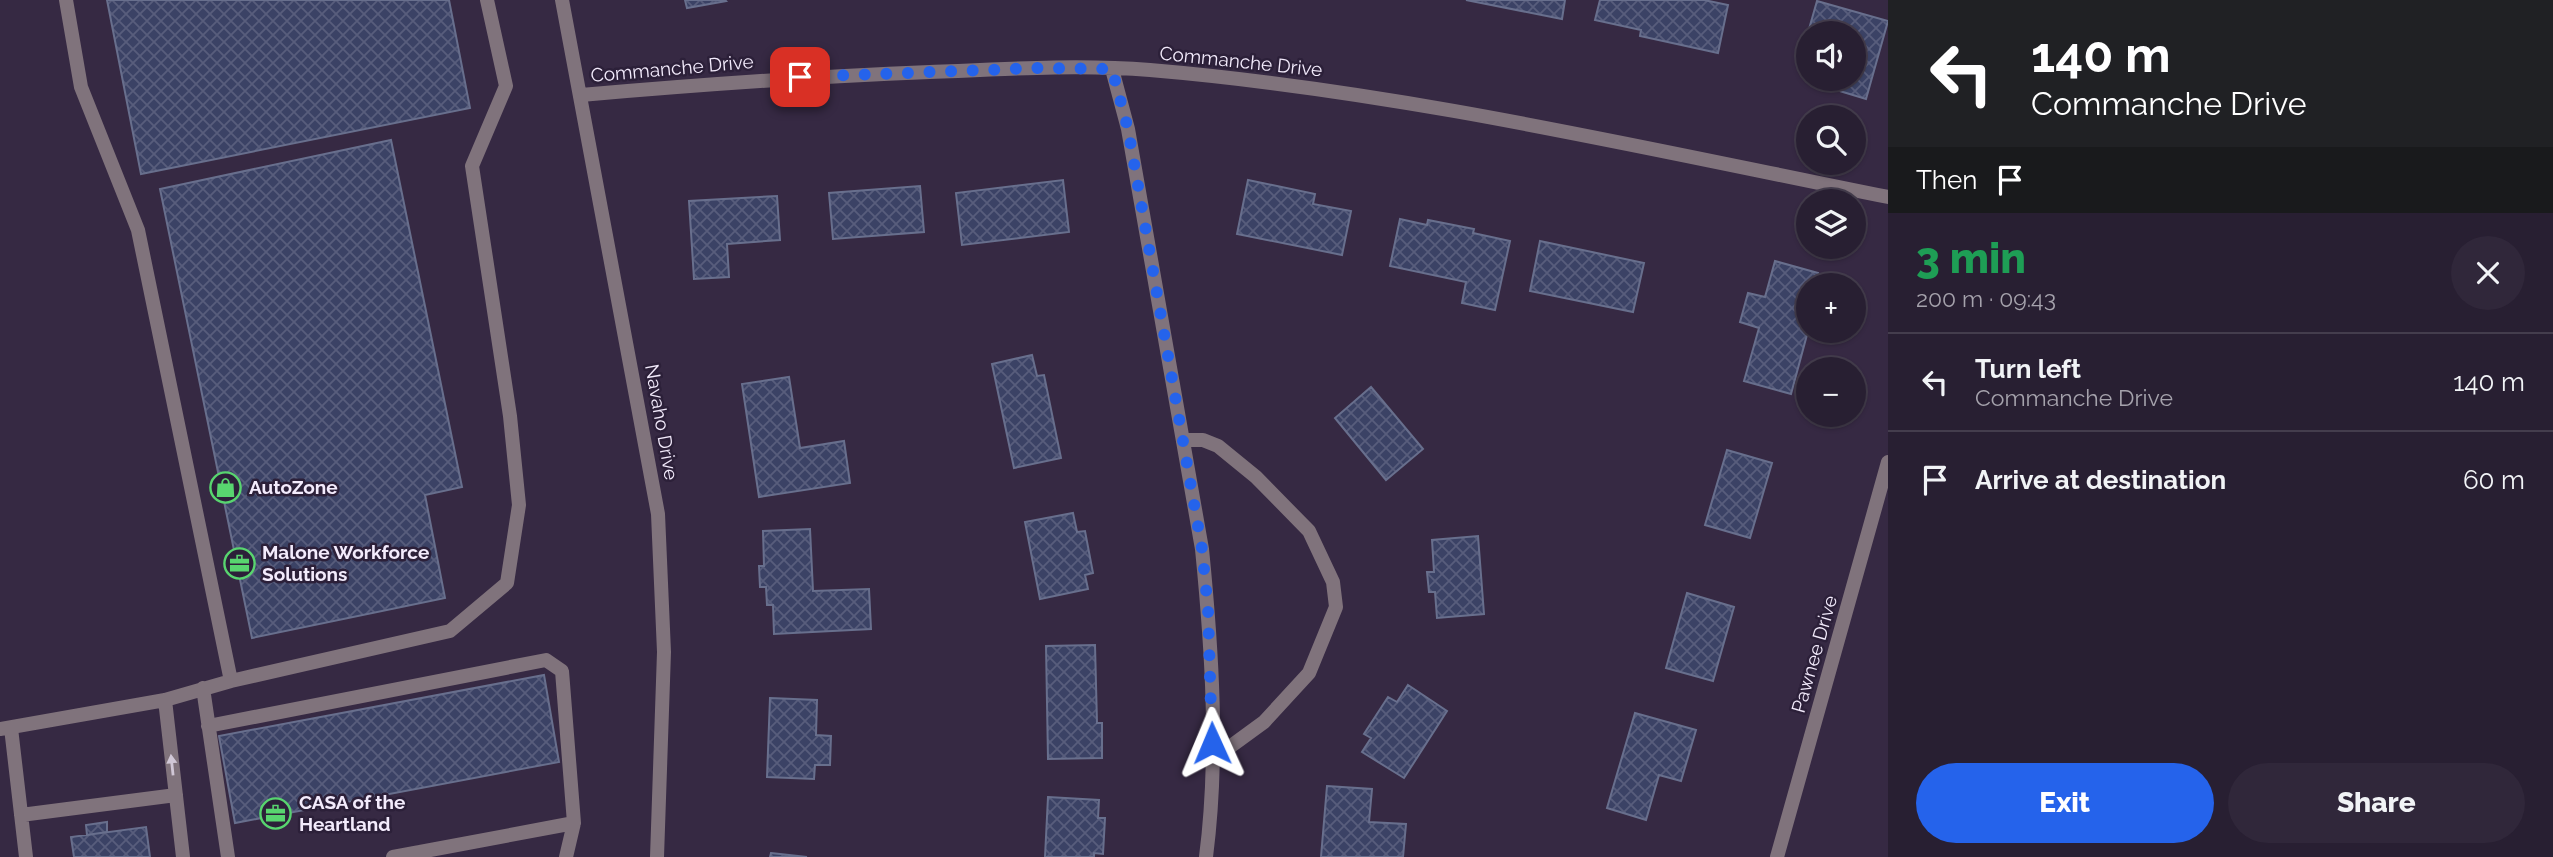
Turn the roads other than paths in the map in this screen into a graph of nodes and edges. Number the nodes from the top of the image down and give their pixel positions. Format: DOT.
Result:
graph roads {
  1 [pos="66,0"];
  2 [pos="487,0"];
  3 [pos="562,0"];
  4 [pos="1112,69"];
  5 [pos="581,95"];
  6 [pos="1888,197"];
  7 [pos="1183,440"];
  8 [pos="1888,462"];
  9 [pos="231,681"];
  10 [pos="203,688"];
  11 [pos="165,700"];
  12 [pos="208,726"];
  13 [pos="6,728"];
  14 [pos="1212,760"];
  15 [pos="176,796"];
  16 [pos="21,815"];
  17 [pos="574,823"];
  18 [pos="419,854"];
  19 [pos="26,857"];
  20 [pos="183,857"];
  21 [pos="228,857"];
  22 [pos="393,857"];
  23 [pos="566,857"];
  24 [pos="657,857"];
  25 [pos="1206,857"];
  26 [pos="1777,857"];
  1 -- 9 [label="street"];
  2 -- 9 [label="street"];
  3 -- 5 [label="street, Navaho Drive"];
  4 -- 5 [label="street, Commanche Drive"];
  4 -- 6 [label="street, Commanche Drive"];
  4 -- 7 [label="street"];
  5 -- 24 [label="street, Navaho Drive"];
  7 -- 14 [label="street"];
  7 -- 14 [label="street"];
  8 -- 26 [label="street, Pawnee Drive"];
  9 -- 10 [label="street"];
  10 -- 11 [label="street"];
  10 -- 12 [label="street"];
  11 -- 13 [label="street"];
  15 -- 11 [label="street, one-way"];
  12 -- 17 [label="street"];
  12 -- 21 [label="street"];
  13 -- 16 [label="street"];
  14 -- 25 [label="street"];
  15 -- 16 [label="street"];
  15 -- 20 [label="street"];
  16 -- 19 [label="street"];
  17 -- 18 [label="street"];
  17 -- 23 [label="street"];
  18 -- 22 [label="street"];
}
